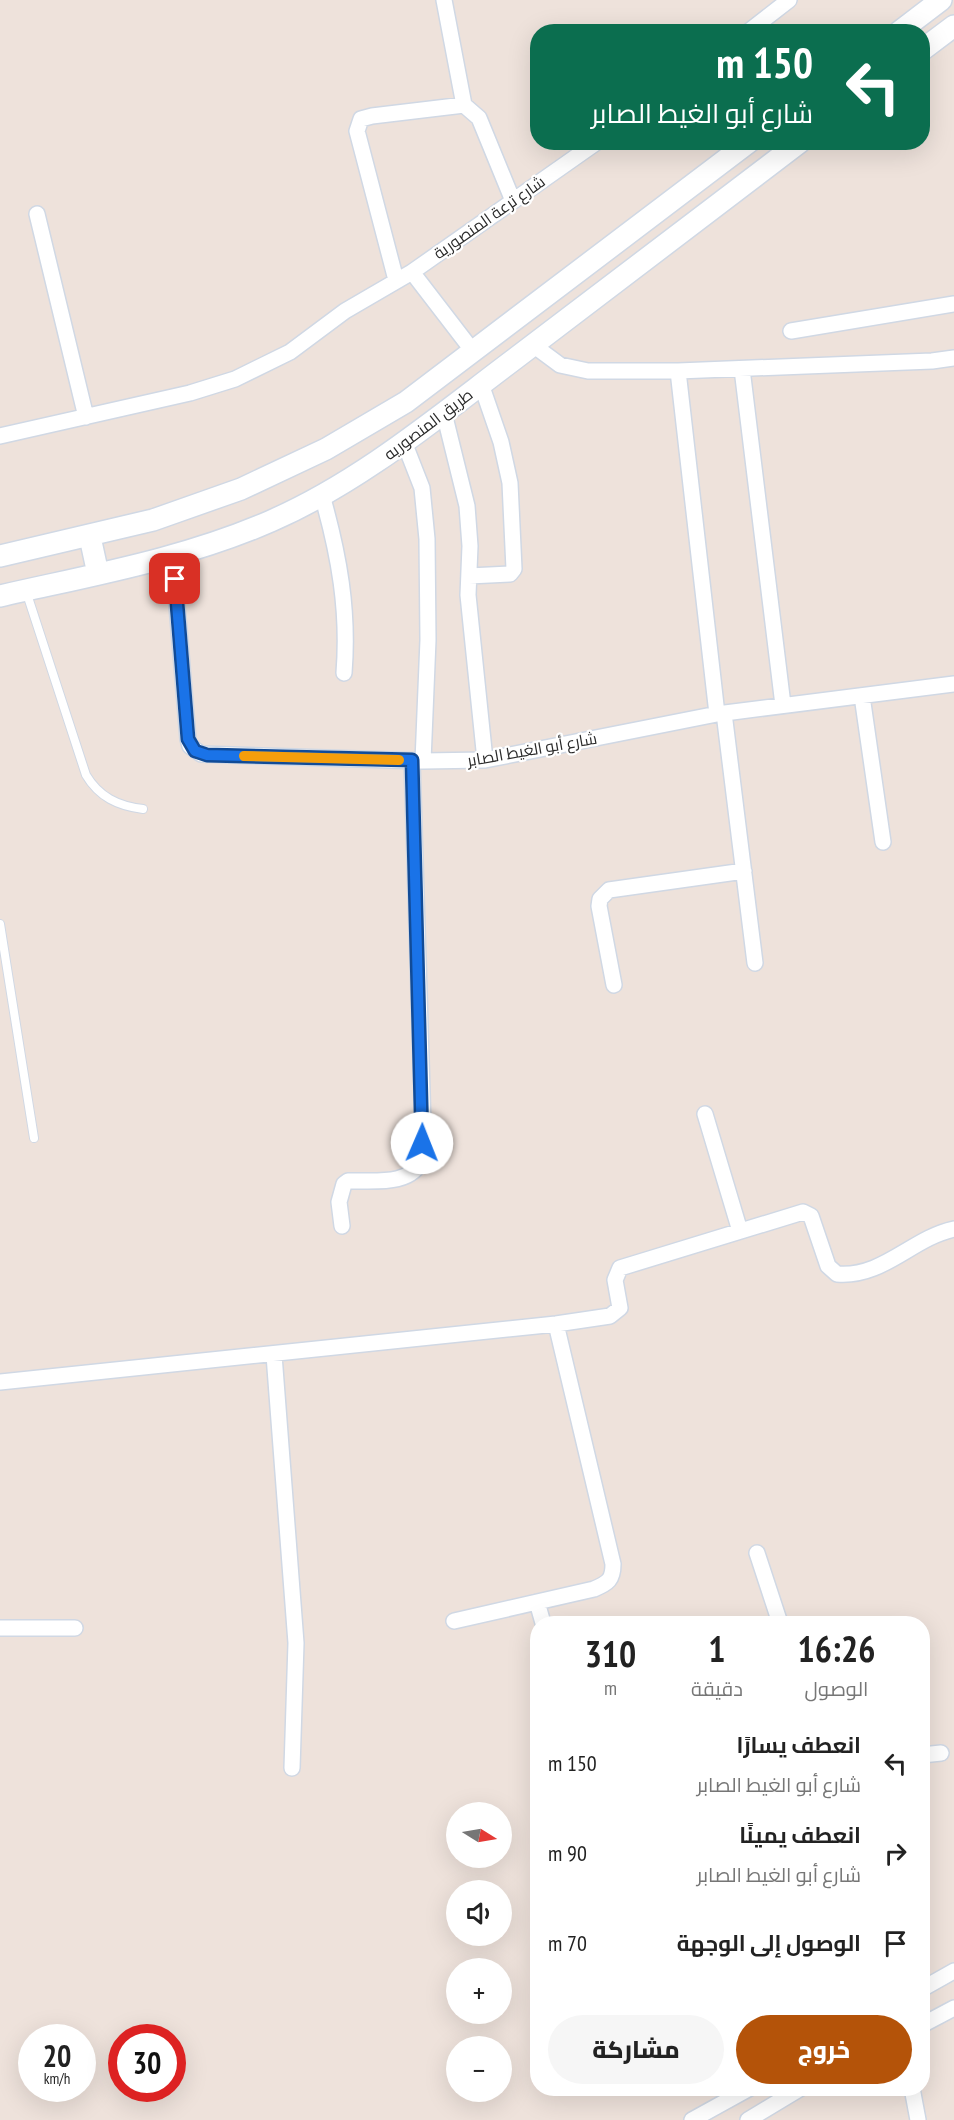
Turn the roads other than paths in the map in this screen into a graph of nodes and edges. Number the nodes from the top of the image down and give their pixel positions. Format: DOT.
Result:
graph roads {
  1 [pos="444,0"];
  2 [pos="789,0"];
  3 [pos="940,0"];
  4 [pos="758,24"];
  5 [pos="908,24"];
  6 [pos="954,26"];
  7 [pos="930,44"];
  8 [pos="464,105"];
  9 [pos="586,150"];
  10 [pos="738,150"];
  11 [pos="789,150"];
  12 [pos="513,201"];
  13 [pos="37,214"];
  14 [pos="412,272"];
  15 [pos="396,280"];
  16 [pos="954,304"];
  17 [pos="791,331"];
  18 [pos="468,345"];
  19 [pos="533,345"];
  20 [pos="954,358"];
  21 [pos="742,369"];
  22 [pos="678,371"];
  23 [pos="481,384"];
  24 [pos="444,413"];
  25 [pos="86,417"];
  26 [pos="0,436"];
  27 [pos="404,442"];
  28 [pos="322,495"];
  29 [pos="90,537"];
  30 [pos="0,556"];
  31 [pos="173,556"];
  32 [pos="98,574"];
  33 [pos="469,576"];
  34 [pos="26,590"];
  35 [pos="0,596"];
  36 [pos="344,673"];
  37 [pos="954,684"];
  38 [pos="862,696"];
  39 [pos="783,705"];
  40 [pos="721,713"];
  41 [pos="485,760"];
  42 [pos="418,761"];
  43 [pos="143,809"];
  44 [pos="883,842"];
  45 [pos="744,871"];
  46 [pos="0,924"];
  47 [pos="755,963"];
  48 [pos="614,985"];
  49 [pos="705,1114"];
  50 [pos="34,1138"];
  51 [pos="342,1227"];
  52 [pos="954,1229"];
  53 [pos="740,1231"];
  54 [pos="556,1324"];
  55 [pos="274,1355"];
  56 [pos="0,1382"];
  57 [pos="757,1553"];
  58 [pos="537,1602"];
  59 [pos="541,1616"];
  60 [pos="778,1616"];
  61 [pos="454,1621"];
  62 [pos="0,1628"];
  63 [pos="75,1628"];
  64 [pos="941,1753"];
  65 [pos="930,1754"];
  66 [pos="292,1768"];
  67 [pos="954,1971"];
  68 [pos="930,1982"];
  69 [pos="954,2008"];
  70 [pos="930,2021"];
  71 [pos="736,2096"];
  72 [pos="788,2096"];
  73 [pos="914,2096"];
  74 [pos="692,2120"];
  75 [pos="748,2120"];
  76 [pos="918,2120"];
  1 -- 8 [label="street"];
  2 -- 4 [label="street"];
  3 -- 5 [label="main road"];
  6 -- 7 [label="main road"];
  8 -- 12 [label="street"];
  8 -- 15 [label="street"];
  9 -- 12 [label="street, شارع ترعة المنصورية"];
  10 -- 18 [label="main road, طريق المنصوريه"];
  11 -- 19 [label="main road, طريق المنصوريه"];
  12 -- 14 [label="street, شارع ترعة المنصورية"];
  13 -- 25 [label="street"];
  14 -- 15 [label="street, شارع ترعة المنصورية"];
  14 -- 18 [label="street"];
  15 -- 25 [label="street, شارع ترعة المنصورية"];
  16 -- 17 [label="street"];
  18 -- 29 [label="main road, طريق المنصوريه"];
  19 -- 22 [label="street"];
  19 -- 23 [label="main road, طريق المنصوريه"];
  20 -- 21 [label="street"];
  21 -- 22 [label="street"];
  21 -- 39 [label="street"];
  22 -- 40 [label="street"];
  23 -- 24 [label="main road, طريق المنصوريه"];
  23 -- 33 [label="street"];
  24 -- 27 [label="main road, طريق المنصوريه"];
  24 -- 33 [label="street"];
  25 -- 26 [label="street, شارع ترعة المنصورية"];
  27 -- 28 [label="main road, طريق المنصوريه"];
  27 -- 42 [label="street"];
  28 -- 31 [label="main road, طريق المنصوريه"];
  28 -- 36 [label="street"];
  29 -- 30 [label="main road, طريق المنصوريه"];
  29 -- 32 [label="main road"];
  31 -- 32 [label="main road, طريق المنصوريه"];
  31 -- 42 [label="street, شارع أبو الغيط الصابر"];
  32 -- 34 [label="main road, طريق المنصوريه"];
  33 -- 41 [label="street"];
  34 -- 35 [label="main road, طريق المنصوريه"];
  34 -- 43 [label="lane"];
  37 -- 38 [label="street, شارع أبو الغيط الصابر"];
  38 -- 39 [label="street, شارع أبو الغيط الصابر"];
  38 -- 44 [label="street"];
  39 -- 40 [label="street, شارع أبو الغيط الصابر"];
  40 -- 41 [label="street, شارع أبو الغيط الصابر"];
  40 -- 45 [label="street"];
  41 -- 42 [label="street, شارع أبو الغيط الصابر"];
  42 -- 51 [label="street"];
  45 -- 47 [label="street"];
  45 -- 48 [label="street"];
  46 -- 50 [label="lane"];
  49 -- 53 [label="street"];
  52 -- 53 [label="street"];
  53 -- 54 [label="street"];
  54 -- 55 [label="street"];
  54 -- 58 [label="street"];
  55 -- 56 [label="street"];
  55 -- 66 [label="street"];
  57 -- 60 [label="street"];
  58 -- 59 [label="street"];
  58 -- 61 [label="street"];
  62 -- 63 [label="street"];
  64 -- 65 [label="street"];
  67 -- 68 [label="street"];
  69 -- 70 [label="street"];
  71 -- 74 [label="street"];
  72 -- 75 [label="street"];
  73 -- 76 [label="street"];
}
